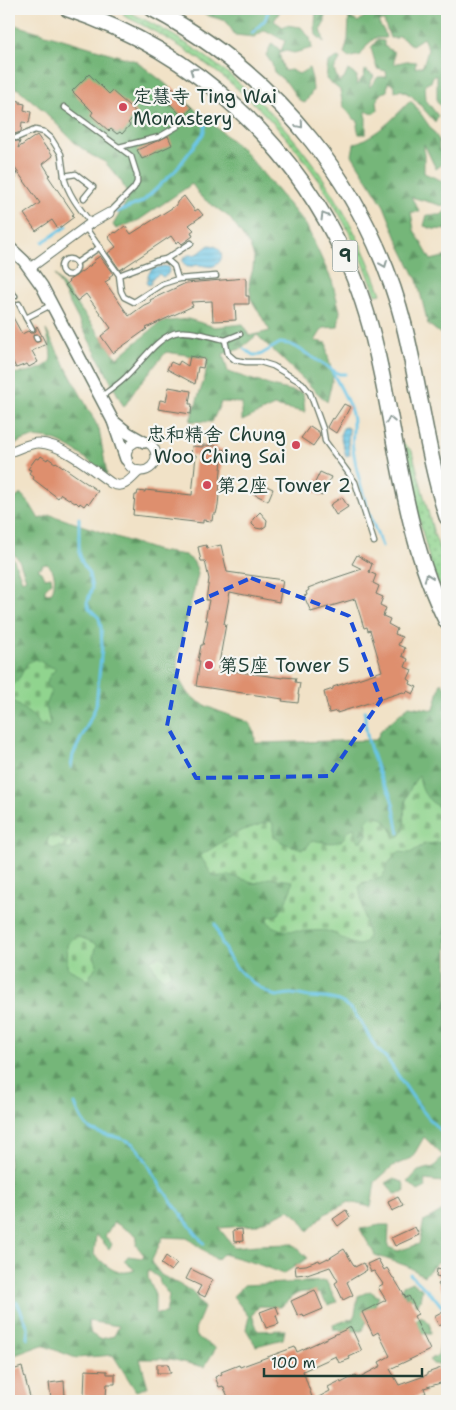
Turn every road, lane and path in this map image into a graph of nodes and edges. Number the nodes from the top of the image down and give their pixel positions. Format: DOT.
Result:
graph roads {
  1 [pos="68,9"];
  2 [pos="153,9"];
  3 [pos="64,108"];
  4 [pos="178,126"];
  5 [pos="16,138"];
  6 [pos="119,147"];
  7 [pos="14,175"];
  8 [pos="64,176"];
  9 [pos="9,187"];
  10 [pos="84,198"];
  11 [pos="109,213"];
  12 [pos="88,225"];
  13 [pos="191,244"];
  14 [pos="9,246"];
  15 [pos="100,247"];
  16 [pos="166,259"];
  17 [pos="76,263"];
  18 [pos="30,268"];
  19 [pos="119,275"];
  20 [pos="216,276"];
  21 [pos="178,278"];
  22 [pos="18,304"];
  23 [pos="52,304"];
  24 [pos="26,318"];
  25 [pos="32,329"];
  26 [pos="240,334"];
  27 [pos="225,340"];
  28 [pos="101,397"];
  29 [pos="113,421"];
  30 [pos="144,442"];
  31 [pos="9,450"];
  32 [pos="126,459"];
  33 [pos="139,471"];
  34 [pos="447,517"];
  35 [pos="374,542"];
  36 [pos="447,622"];
  36 -- 1 [label="highway, 9, one-way"];
  2 -- 34 [label="highway, 9, one-way"];
  3 -- 6 [label="lane"];
  4 -- 6 [label="lane"];
  5 -- 8 [label="lane"];
  6 -- 11 [label="lane"];
  7 -- 9 [label="lane"];
  8 -- 10 [label="lane"];
  8 -- 12 [label="lane"];
  11 -- 12 [label="street"];
  12 -- 15 [label="lane"];
  12 -- 18 [label="street"];
  13 -- 16 [label="lane"];
  14 -- 18 [label="street"];
  15 -- 17 [label="lane"];
  15 -- 19 [label="lane"];
  16 -- 19 [label="lane"];
  16 -- 21 [label="lane"];
  18 -- 23 [label="street"];
  19 -- 21 [label="lane"];
  20 -- 21 [label="lane"];
  22 -- 24 [label="lane"];
  23 -- 24 [label="lane"];
  23 -- 28 [label="street"];
  24 -- 25 [label="lane"];
  26 -- 27 [label="lane"];
  27 -- 28 [label="lane"];
  27 -- 35 [label="lane"];
  28 -- 29 [label="street"];
  29 -- 30 [label="street"];
  29 -- 32 [label="street"];
  30 -- 32 [label="street"];
  30 -- 33 [label="street"];
  31 -- 33 [label="street"];
  32 -- 33 [label="street"];
}
